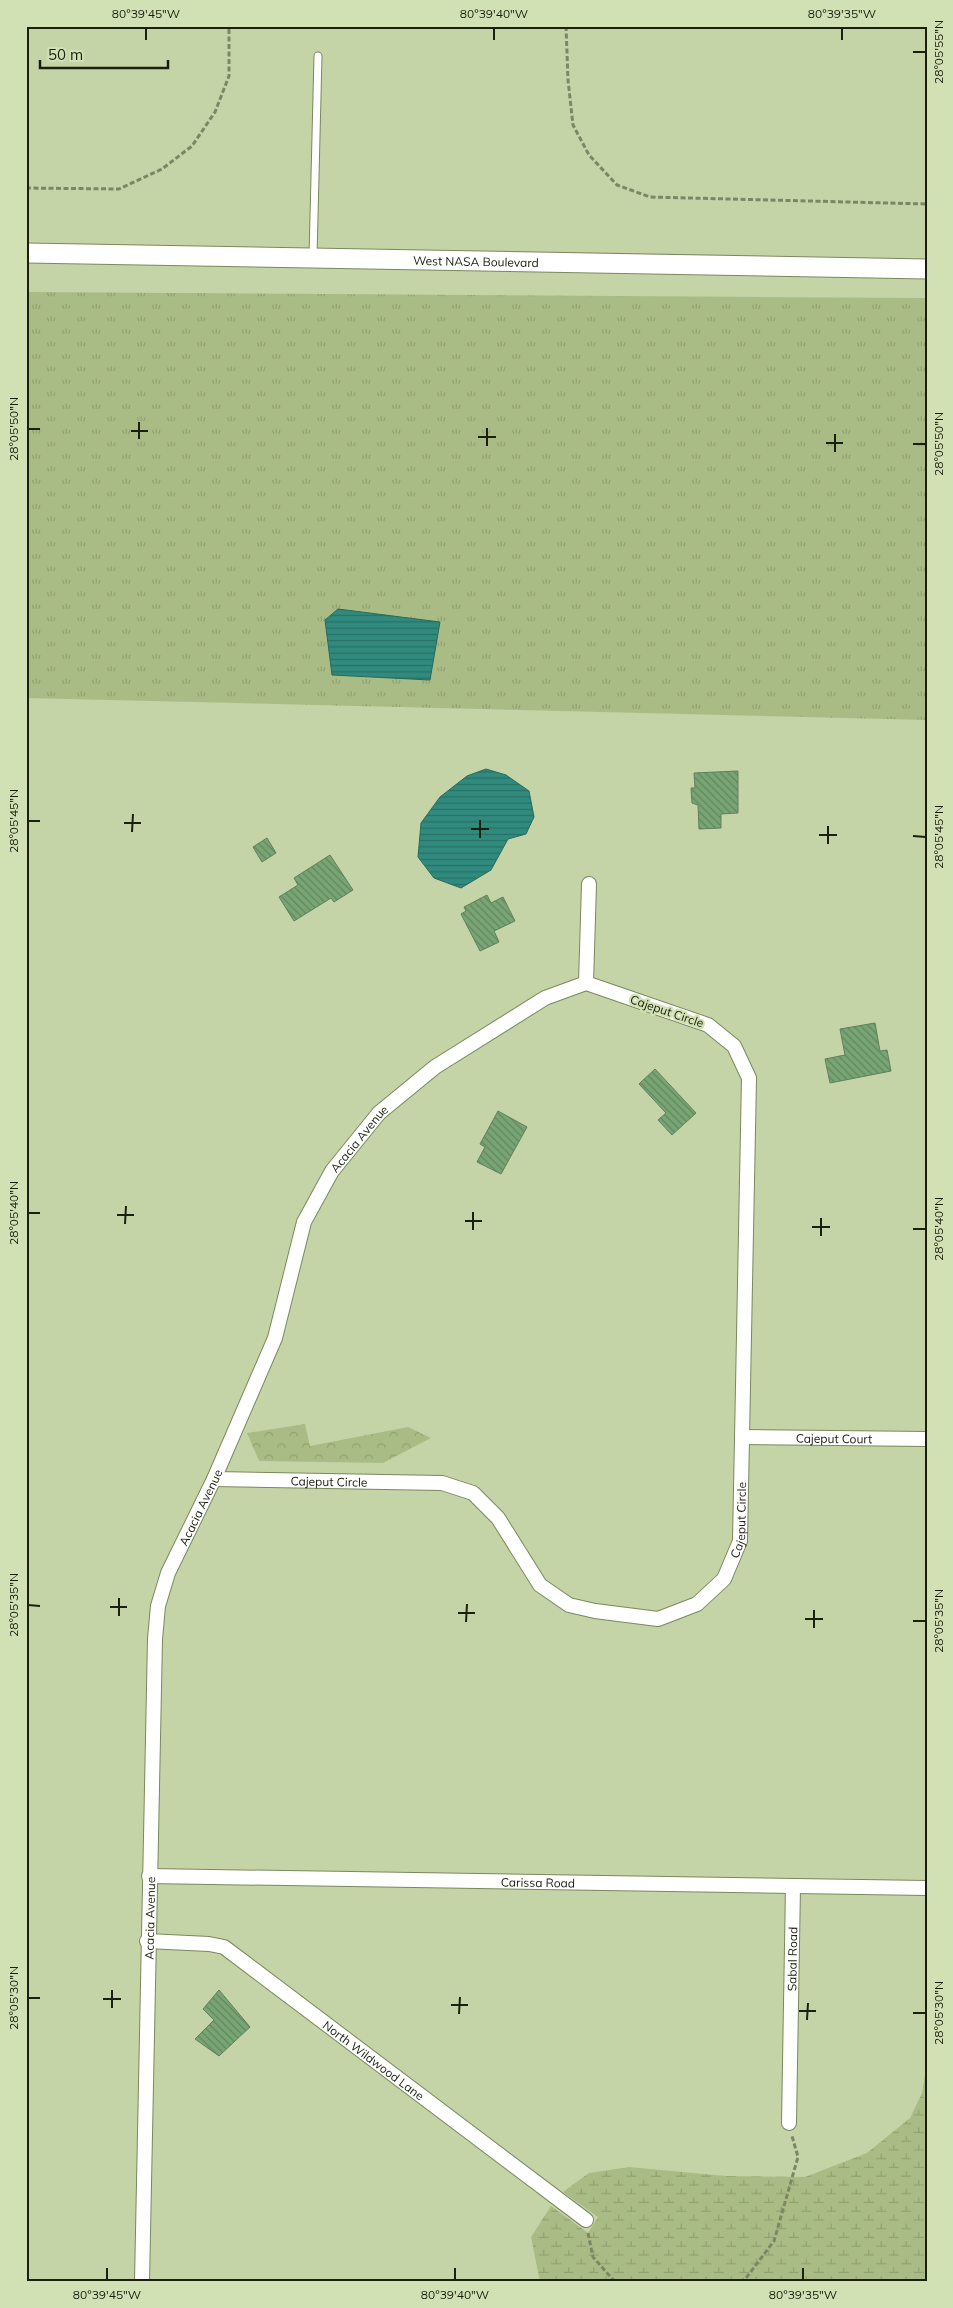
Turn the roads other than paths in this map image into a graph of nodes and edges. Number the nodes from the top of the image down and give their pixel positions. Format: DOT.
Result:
graph roads {
  1 [pos="318,56"];
  2 [pos="26,253"];
  3 [pos="313,258"];
  4 [pos="927,268"];
  5 [pos="589,884"];
  6 [pos="586,983"];
  7 [pos="742,1437"];
  8 [pos="927,1439"];
  9 [pos="214,1479"];
  10 [pos="149,1876"];
  11 [pos="793,1886"];
  12 [pos="927,1888"];
  13 [pos="148,1941"];
  14 [pos="789,2123"];
  15 [pos="586,2220"];
  16 [pos="142,2282"];
  1 -- 3 [label="lane"];
  2 -- 3 [label="main road, West NASA Boulevard"];
  3 -- 4 [label="main road, West NASA Boulevard"];
  5 -- 6 [label="street"];
  6 -- 7 [label="street, Cajeput Circle"];
  6 -- 9 [label="street, Acacia Avenue"];
  7 -- 8 [label="street, Cajeput Court"];
  7 -- 9 [label="street, Cajeput Circle"];
  9 -- 10 [label="street, Acacia Avenue"];
  10 -- 11 [label="street, Carissa Road"];
  10 -- 13 [label="street, Acacia Avenue"];
  11 -- 12 [label="street, Carissa Road"];
  11 -- 14 [label="street, Sabal Road"];
  13 -- 15 [label="street, North Wildwood Lane"];
  13 -- 16 [label="street, Acacia Avenue"];
}
